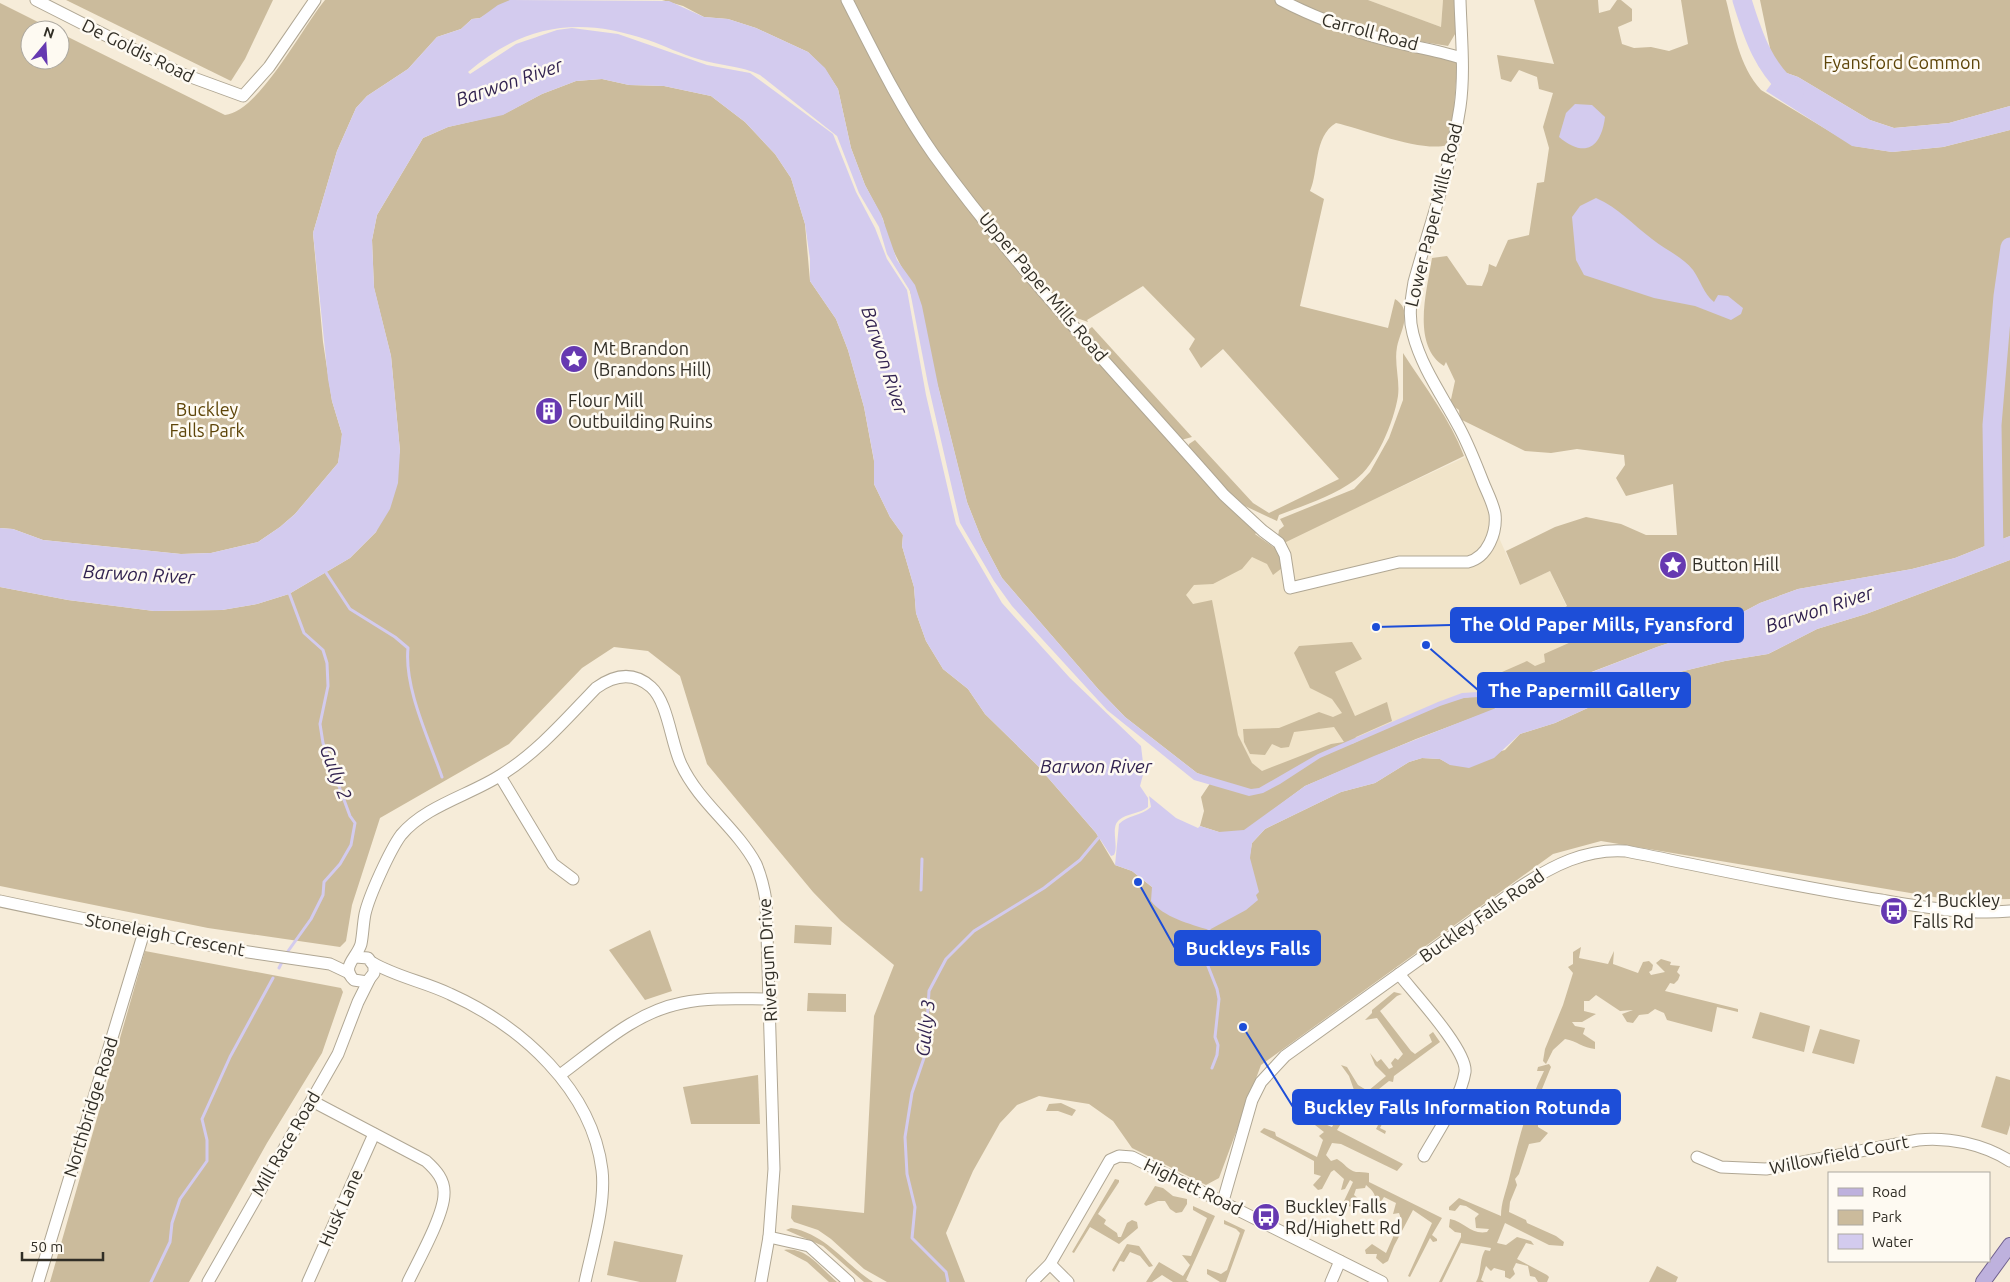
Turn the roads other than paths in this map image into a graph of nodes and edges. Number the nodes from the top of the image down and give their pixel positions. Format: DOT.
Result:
graph roads {
  1 [pos="36,0"];
  2 [pos="315,0"];
  3 [pos="847,0"];
  4 [pos="1281,0"];
  5 [pos="1460,0"];
  6 [pos="1461,58"];
  7 [pos="1279,543"];
  8 [pos="500,776"];
  9 [pos="573,879"];
  10 [pos="0,901"];
  11 [pos="2010,911"];
  12 [pos="363,927"];
  13 [pos="144,932"];
  14 [pos="354,958"];
  15 [pos="370,961"];
  16 [pos="330,964"];
  17 [pos="1398,974"];
  18 [pos="351,977"];
  19 [pos="402,977"];
  20 [pos="371,979"];
  21 [pos="770,999"];
  22 [pos="358,1002"];
  23 [pos="560,1075"];
  24 [pos="312,1101"];
  25 [pos="374,1134"];
  26 [pos="1424,1156"];
  27 [pos="1697,1157"];
  28 [pos="2010,1161"];
  29 [pos="1223,1201"];
  30 [pos="769,1236"];
  31 [pos="2010,1245"];
  32 [pos="1340,1261"];
  33 [pos="1050,1264"];
  34 [pos="1987,1281"];
  35 [pos="38,1282"];
  36 [pos="208,1282"];
  37 [pos="308,1282"];
  38 [pos="408,1282"];
  39 [pos="585,1282"];
  40 [pos="761,1282"];
  41 [pos="849,1282"];
  42 [pos="1032,1282"];
  43 [pos="1068,1282"];
  44 [pos="1331,1282"];
  45 [pos="1382,1282"];
  1 -- 2 [label="street, De Goldis Road"];
  3 -- 7 [label="street, Upper Paper Mills Road"];
  4 -- 6 [label="street, Carroll Road"];
  5 -- 6 [label="street, Lower Paper Mills Road"];
  6 -- 7 [label="street, Lower Paper Mills Road"];
  8 -- 9 [label="street"];
  8 -- 12 [label="street, Rivergum Drive"];
  8 -- 21 [label="street, Rivergum Drive"];
  10 -- 13 [label="street, Stoneleigh Crescent"];
  11 -- 17 [label="street, Buckley Falls Road"];
  12 -- 14 [label="street, Rivergum Drive"];
  12 -- 15 [label="street, Rivergum Drive"];
  13 -- 16 [label="street, Stoneleigh Crescent"];
  13 -- 35 [label="street, Northbridge Road"];
  14 -- 15 [label="street, Stoneleigh Crescent"];
  14 -- 16 [label="street, Stoneleigh Crescent"];
  14 -- 18 [label="street"];
  15 -- 19 [label="street, Stoneleigh Crescent"];
  15 -- 20 [label="street"];
  16 -- 18 [label="street, Stoneleigh Crescent"];
  17 -- 26 [label="street"];
  17 -- 29 [label="street, Buckley Falls Road"];
  18 -- 20 [label="street, Stoneleigh Crescent"];
  18 -- 22 [label="street"];
  19 -- 20 [label="street, Stoneleigh Crescent"];
  19 -- 23 [label="street, Stoneleigh Crescent"];
  20 -- 22 [label="street, Mill Race Road"];
  21 -- 23 [label="street"];
  21 -- 30 [label="street, Rivergum Drive"];
  22 -- 24 [label="street, Mill Race Road"];
  23 -- 39 [label="street, Stoneleigh Crescent"];
  24 -- 25 [label="street"];
  24 -- 36 [label="street, Mill Race Road"];
  25 -- 37 [label="street, Husk Lane"];
  25 -- 38 [label="street"];
  27 -- 28 [label="street, Willowfield Court"];
  29 -- 32 [label="street, Highett Road"];
  29 -- 33 [label="street, Highett Road"];
  30 -- 40 [label="street, Rivergum Drive"];
  30 -- 41 [label="street"];
  31 -- 34 [label="main road"];
  32 -- 44 [label="street"];
  32 -- 45 [label="street, Highett Road"];
  33 -- 42 [label="street"];
  33 -- 43 [label="street"];
}
